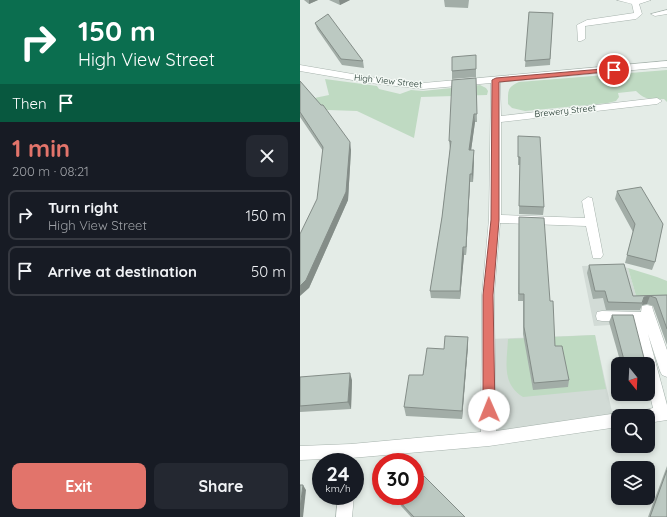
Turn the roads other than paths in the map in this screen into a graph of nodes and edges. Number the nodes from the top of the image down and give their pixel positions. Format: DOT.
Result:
graph roads {
  1 [pos="621,0"];
  2 [pos="647,0"];
  3 [pos="635,2"];
  4 [pos="667,12"];
  5 [pos="655,14"];
  6 [pos="581,39"];
  7 [pos="667,64"];
  8 [pos="300,68"];
  9 [pos="496,80"];
  10 [pos="657,101"];
  11 [pos="497,119"];
  12 [pos="588,201"];
  13 [pos="495,220"];
  14 [pos="592,222"];
  15 [pos="597,255"];
  16 [pos="647,310"];
  17 [pos="602,316"];
  18 [pos="667,371"];
  19 [pos="665,413"];
  20 [pos="655,415"];
  21 [pos="611,421"];
  22 [pos="489,439"];
  23 [pos="300,453"];
  24 [pos="312,454"];
  25 [pos="364,454"];
  26 [pos="345,505"];
  27 [pos="344,517"];
  1 -- 3 [label="street"];
  2 -- 3 [label="street"];
  3 -- 6 [label="street"];
  4 -- 5 [label="street"];
  7 -- 9 [label="street, High View Street"];
  8 -- 9 [label="street, High View Street"];
  9 -- 11 [label="street"];
  10 -- 11 [label="street, Brewery Street"];
  11 -- 13 [label="street"];
  12 -- 14 [label="street"];
  13 -- 14 [label="street"];
  13 -- 22 [label="street"];
  14 -- 15 [label="street"];
  16 -- 18 [label="street"];
  17 -- 19 [label="street"];
  19 -- 20 [label="street"];
  21 -- 22 [label="street"];
  22 -- 25 [label="street"];
  23 -- 24 [label="street"];
  26 -- 27 [label="street"];
}
